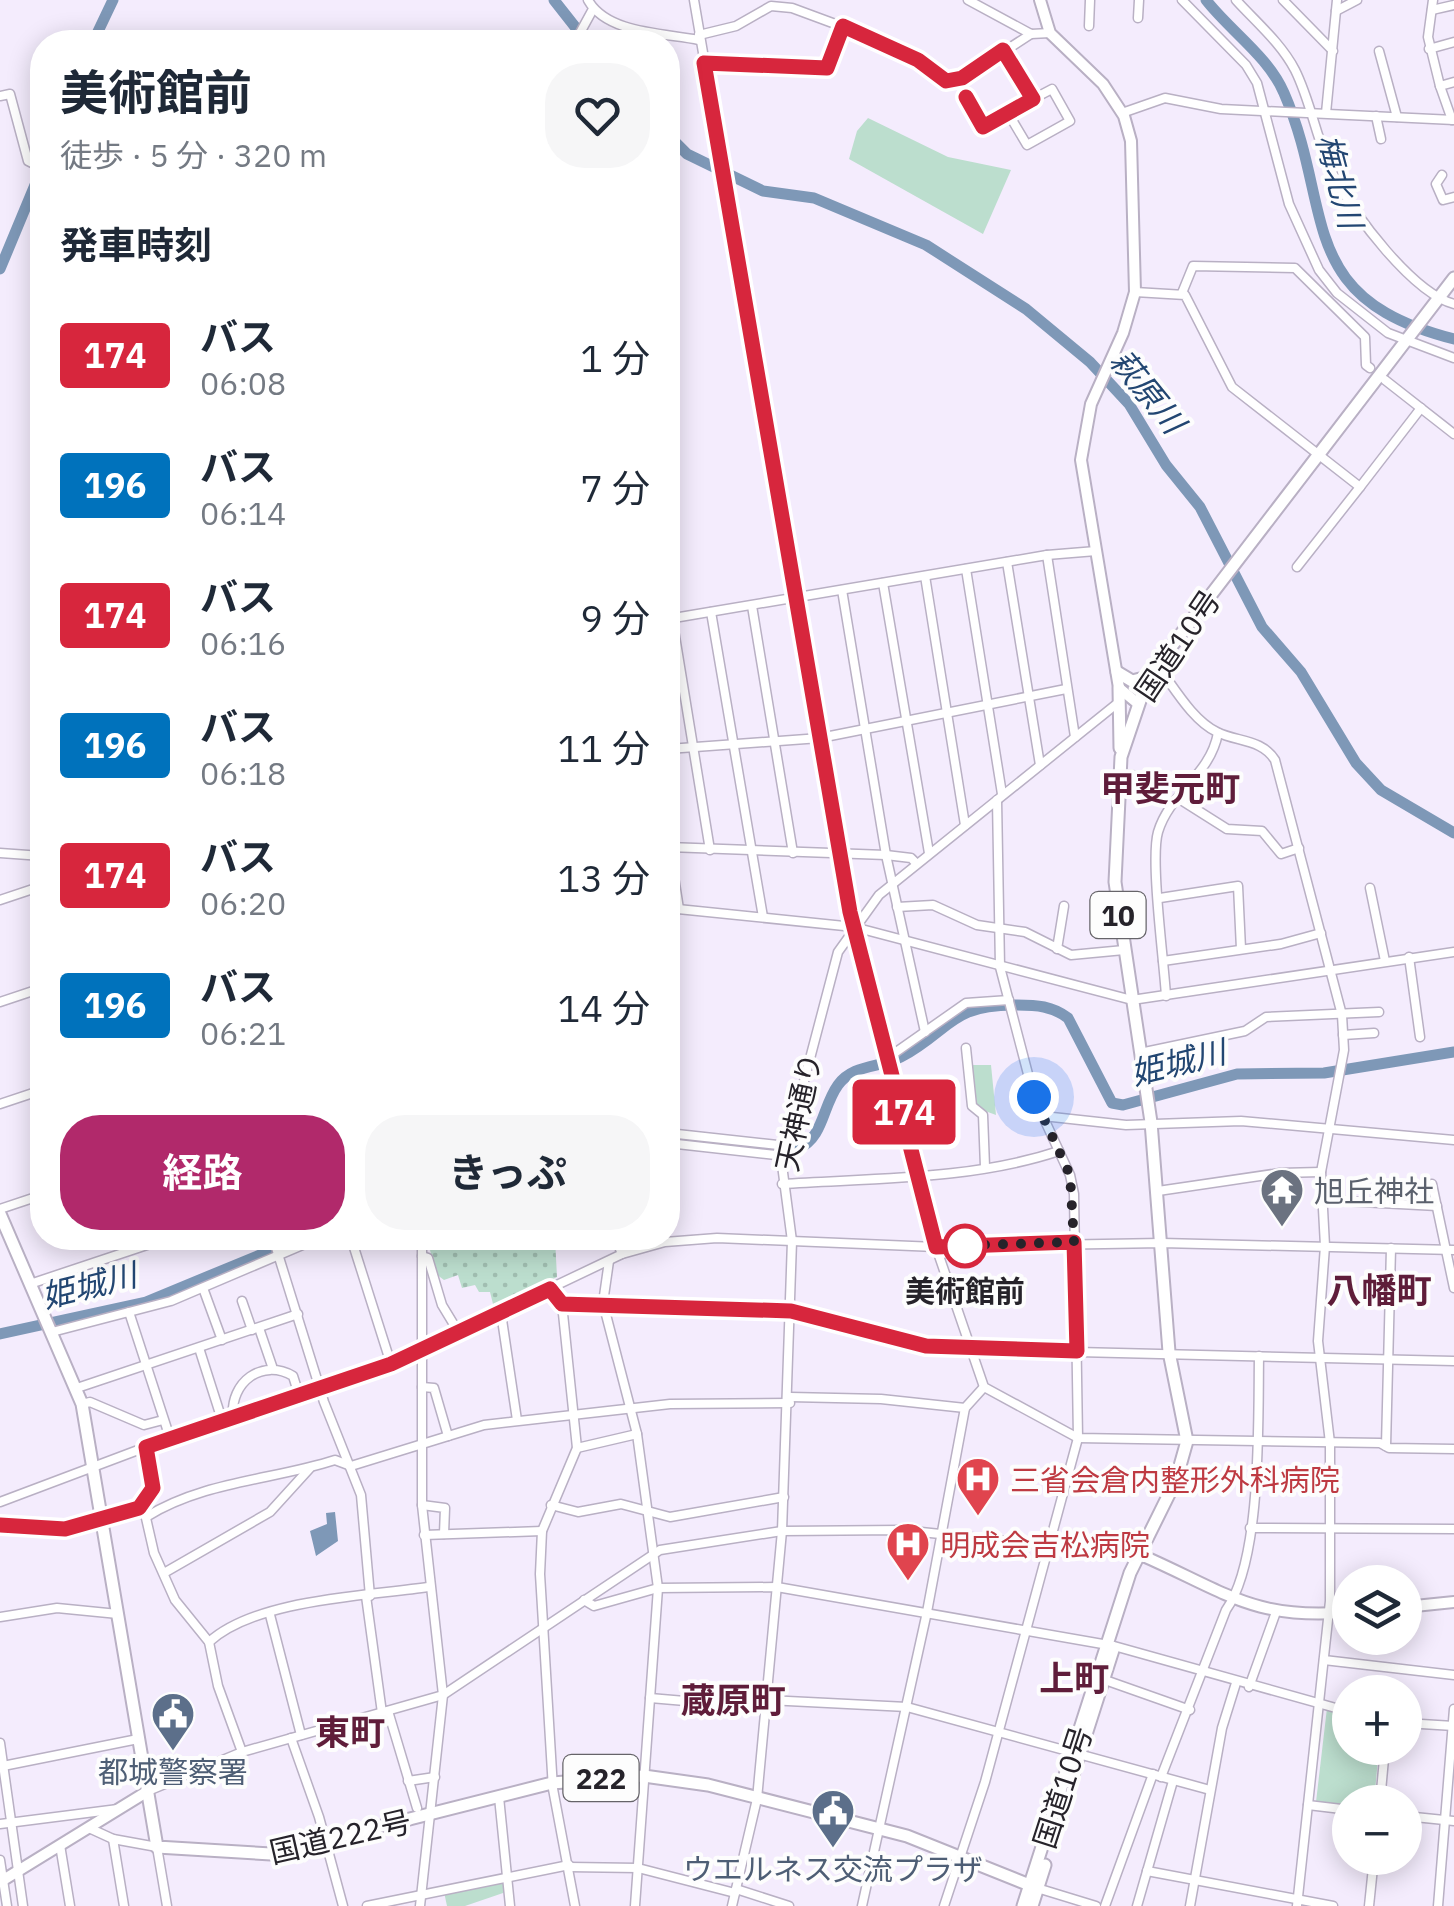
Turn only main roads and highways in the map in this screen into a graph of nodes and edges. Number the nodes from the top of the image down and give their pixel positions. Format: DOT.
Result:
graph roads {
  1 [pos="1040,0"];
  2 [pos="1454,278"];
  3 [pos="1117,672"];
  4 [pos="1148,677"];
  5 [pos="1118,695"];
  6 [pos="1136,702"];
  7 [pos="1101,715"];
  8 [pos="1118,725"];
  9 [pos="1121,757"];
  10 [pos="0,1212"];
  11 [pos="1140,1555"];
  12 [pos="1454,1602"];
  13 [pos="1422,1605"];
  14 [pos="1332,1614"];
  15 [pos="1110,1646"];
  16 [pos="1077,1751"];
  17 [pos="148,1791"];
  18 [pos="2,1881"];
  19 [pos="1033,1887"];
  20 [pos="1023,1906"];
  21 [pos="1032,1906"];
  1 -- 3 [label="main road"];
  2 -- 4 [label="highway, 国道10号 / 10"];
  3 -- 4 [label="highway"];
  3 -- 5 [label="main road"];
  4 -- 6 [label="highway, 国道10号 / 10"];
  5 -- 6 [label="main road"];
  5 -- 8 [label="highway"];
  6 -- 9 [label="highway, 国道10号 / 10"];
  7 -- 8 [label="highway"];
  8 -- 9 [label="highway"];
  9 -- 11 [label="highway, 国道10号 / 10"];
  10 -- 17 [label="highway"];
  11 -- 14 [label="main road"];
  11 -- 15 [label="highway, 国道10号"];
  12 -- 13 [label="main road"];
  15 -- 16 [label="highway, 国道10号"];
  15 -- 16 [label="highway, 国道10号"];
  16 -- 19 [label="highway, 国道10号"];
  17 -- 18 [label="main road"];
  17 -- 19 [label="highway, 国道222号 / 222"];
  19 -- 20 [label="highway, 国道10号"];
  19 -- 21 [label="highway, 国道10号"];
}
